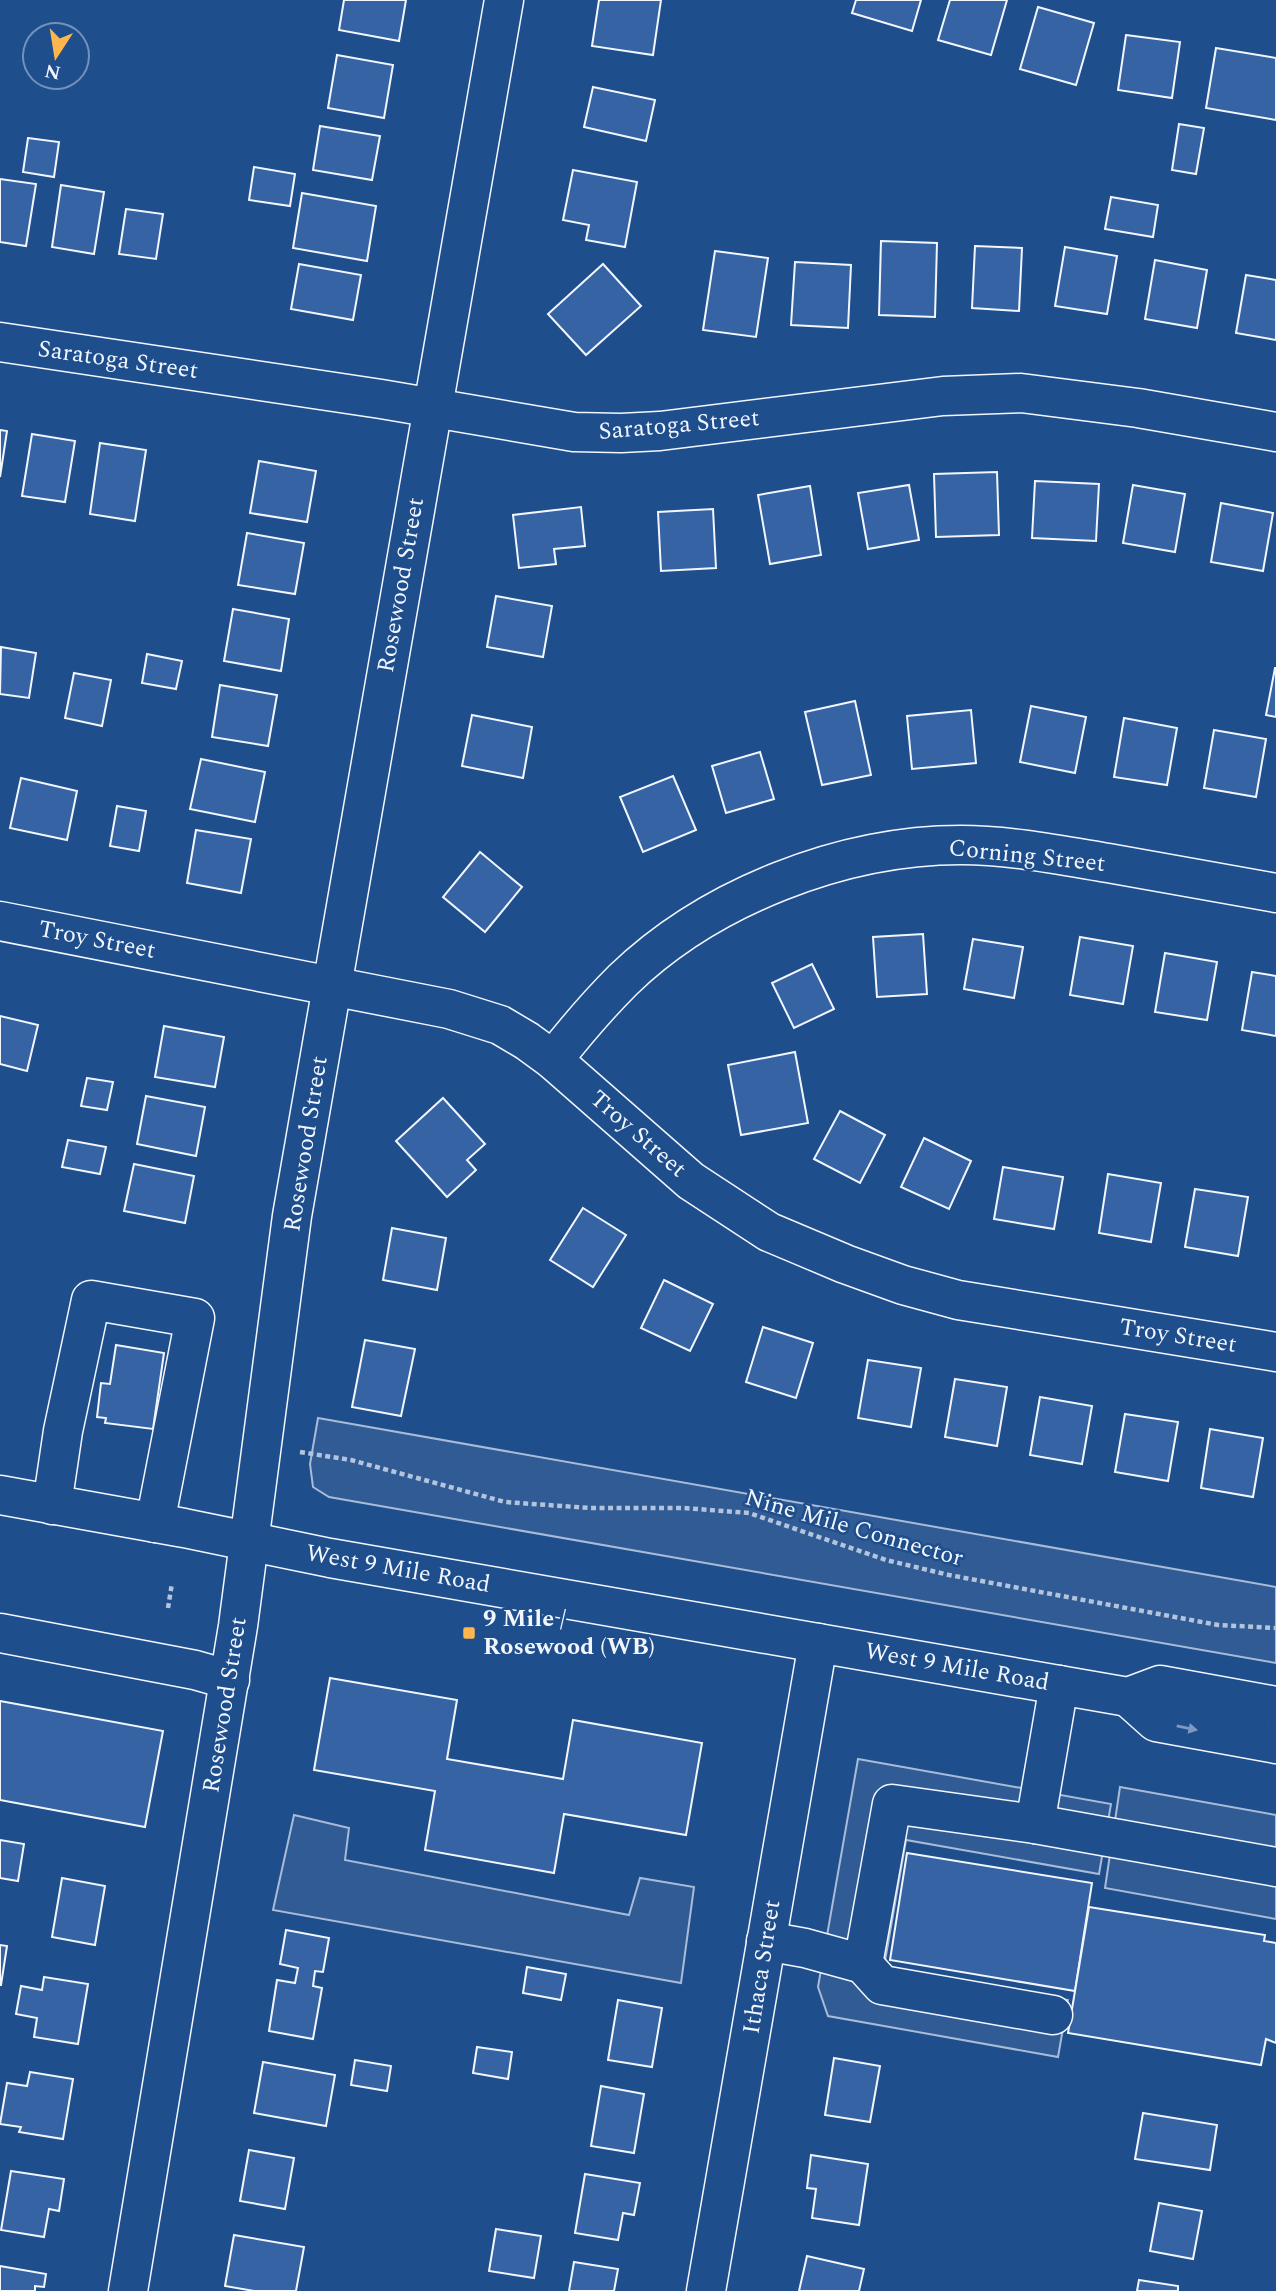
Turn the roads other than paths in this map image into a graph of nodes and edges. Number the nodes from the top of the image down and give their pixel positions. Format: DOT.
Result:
graph roads {
  1 [pos="504,0"];
  2 [pos="0,342"];
  3 [pos="432,407"];
  4 [pos="1276,432"];
  5 [pos="1276,893"];
  6 [pos="0,921"];
  7 [pos="332,986"];
  8 [pos="553,1060"];
  9 [pos="1276,1352"];
  10 [pos="0,1495"];
  11 [pos="52,1505"];
  12 [pos="155,1522"];
  13 [pos="250,1541"];
  14 [pos="0,1633"];
  15 [pos="818,1643"];
  16 [pos="230,1680"];
  17 [pos="1059,1685"];
  18 [pos="1128,1697"];
  19 [pos="1276,1706"];
  20 [pos="1276,1744"];
  21 [pos="1035,1824"];
  22 [pos="1276,1867"];
  23 [pos="766,1941"];
  24 [pos="863,1964"];
  25 [pos="1054,2015"];
  26 [pos="128,2291"];
  27 [pos="706,2291"];
  1 -- 3 [label="street, Rosewood Street"];
  2 -- 3 [label="street, Saratoga Street"];
  3 -- 4 [label="street, Saratoga Street"];
  3 -- 7 [label="street, Rosewood Street"];
  5 -- 8 [label="street, Corning Street"];
  6 -- 7 [label="street, Troy Street"];
  7 -- 8 [label="street, Troy Street"];
  7 -- 13 [label="street, Rosewood Street"];
  8 -- 9 [label="street, Troy Street"];
  10 -- 11 [label="street, West 9 Mile Road"];
  11 -- 12 [label="street, West 9 Mile Road"];
  11 -- 12 [label="street"];
  12 -- 13 [label="street, West 9 Mile Road"];
  13 -- 15 [label="street, West 9 Mile Road"];
  13 -- 16 [label="street, Rosewood Street"];
  14 -- 16 [label="street"];
  15 -- 17 [label="street, West 9 Mile Road"];
  15 -- 23 [label="street, Ithaca Street"];
  16 -- 26 [label="street, Rosewood Street"];
  17 -- 18 [label="street, West 9 Mile Road"];
  17 -- 21 [label="street"];
  18 -- 19 [label="street, West 9 Mile Road"];
  18 -- 20 [label="street, one-way"];
  21 -- 22 [label="street"];
  21 -- 24 [label="street"];
  23 -- 24 [label="street"];
  23 -- 27 [label="street, Ithaca Street"];
  24 -- 25 [label="street"];
}
